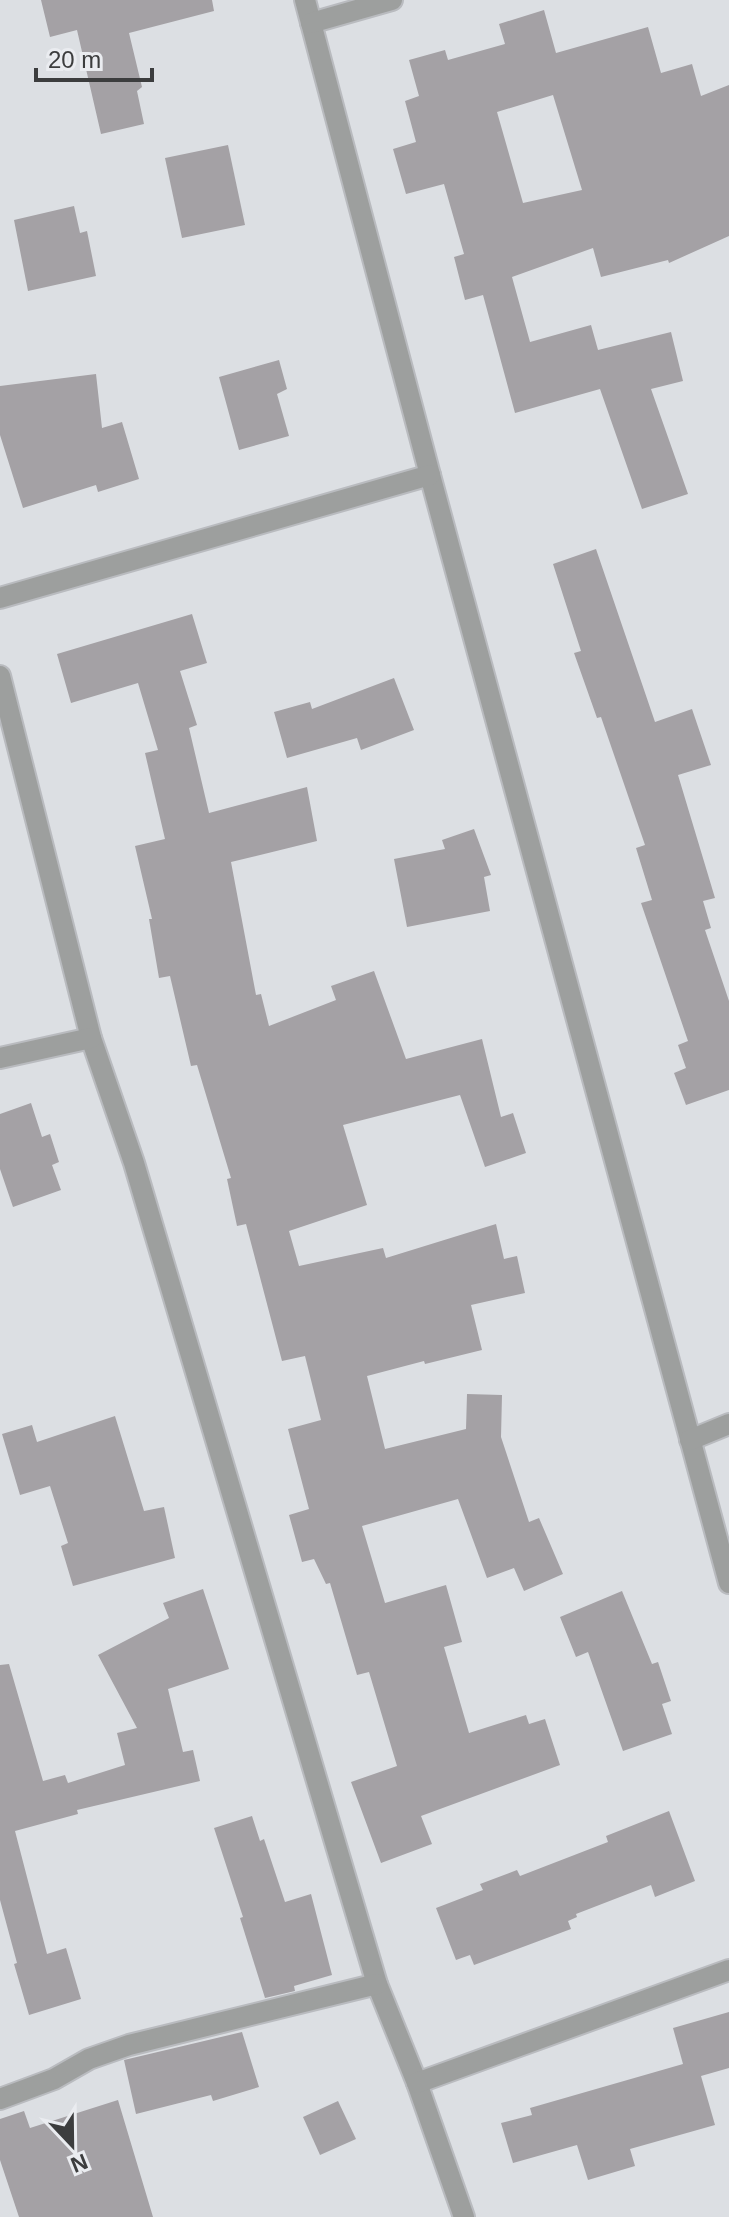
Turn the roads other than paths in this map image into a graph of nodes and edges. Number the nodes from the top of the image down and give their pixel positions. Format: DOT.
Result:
graph roads {
  1 [pos="305,0"];
  2 [pos="392,0"];
  3 [pos="311,23"];
  4 [pos="430,475"];
  5 [pos="0,598"];
  6 [pos="0,676"];
  7 [pos="91,1038"];
  8 [pos="0,1058"];
  9 [pos="729,1424"];
  10 [pos="690,1440"];
  11 [pos="729,1583"];
  12 [pos="729,1970"];
  13 [pos="377,1984"];
  14 [pos="417,2083"];
  15 [pos="0,2099"];
  16 [pos="464,2217"];
  1 -- 3 [label="street"];
  2 -- 3 [label="street"];
  3 -- 4 [label="street"];
  4 -- 5 [label="street"];
  4 -- 10 [label="street"];
  6 -- 7 [label="street"];
  7 -- 8 [label="street"];
  7 -- 13 [label="street"];
  9 -- 10 [label="street"];
  10 -- 11 [label="street"];
  12 -- 14 [label="street"];
  13 -- 14 [label="street"];
  13 -- 15 [label="street"];
  14 -- 16 [label="street"];
}
